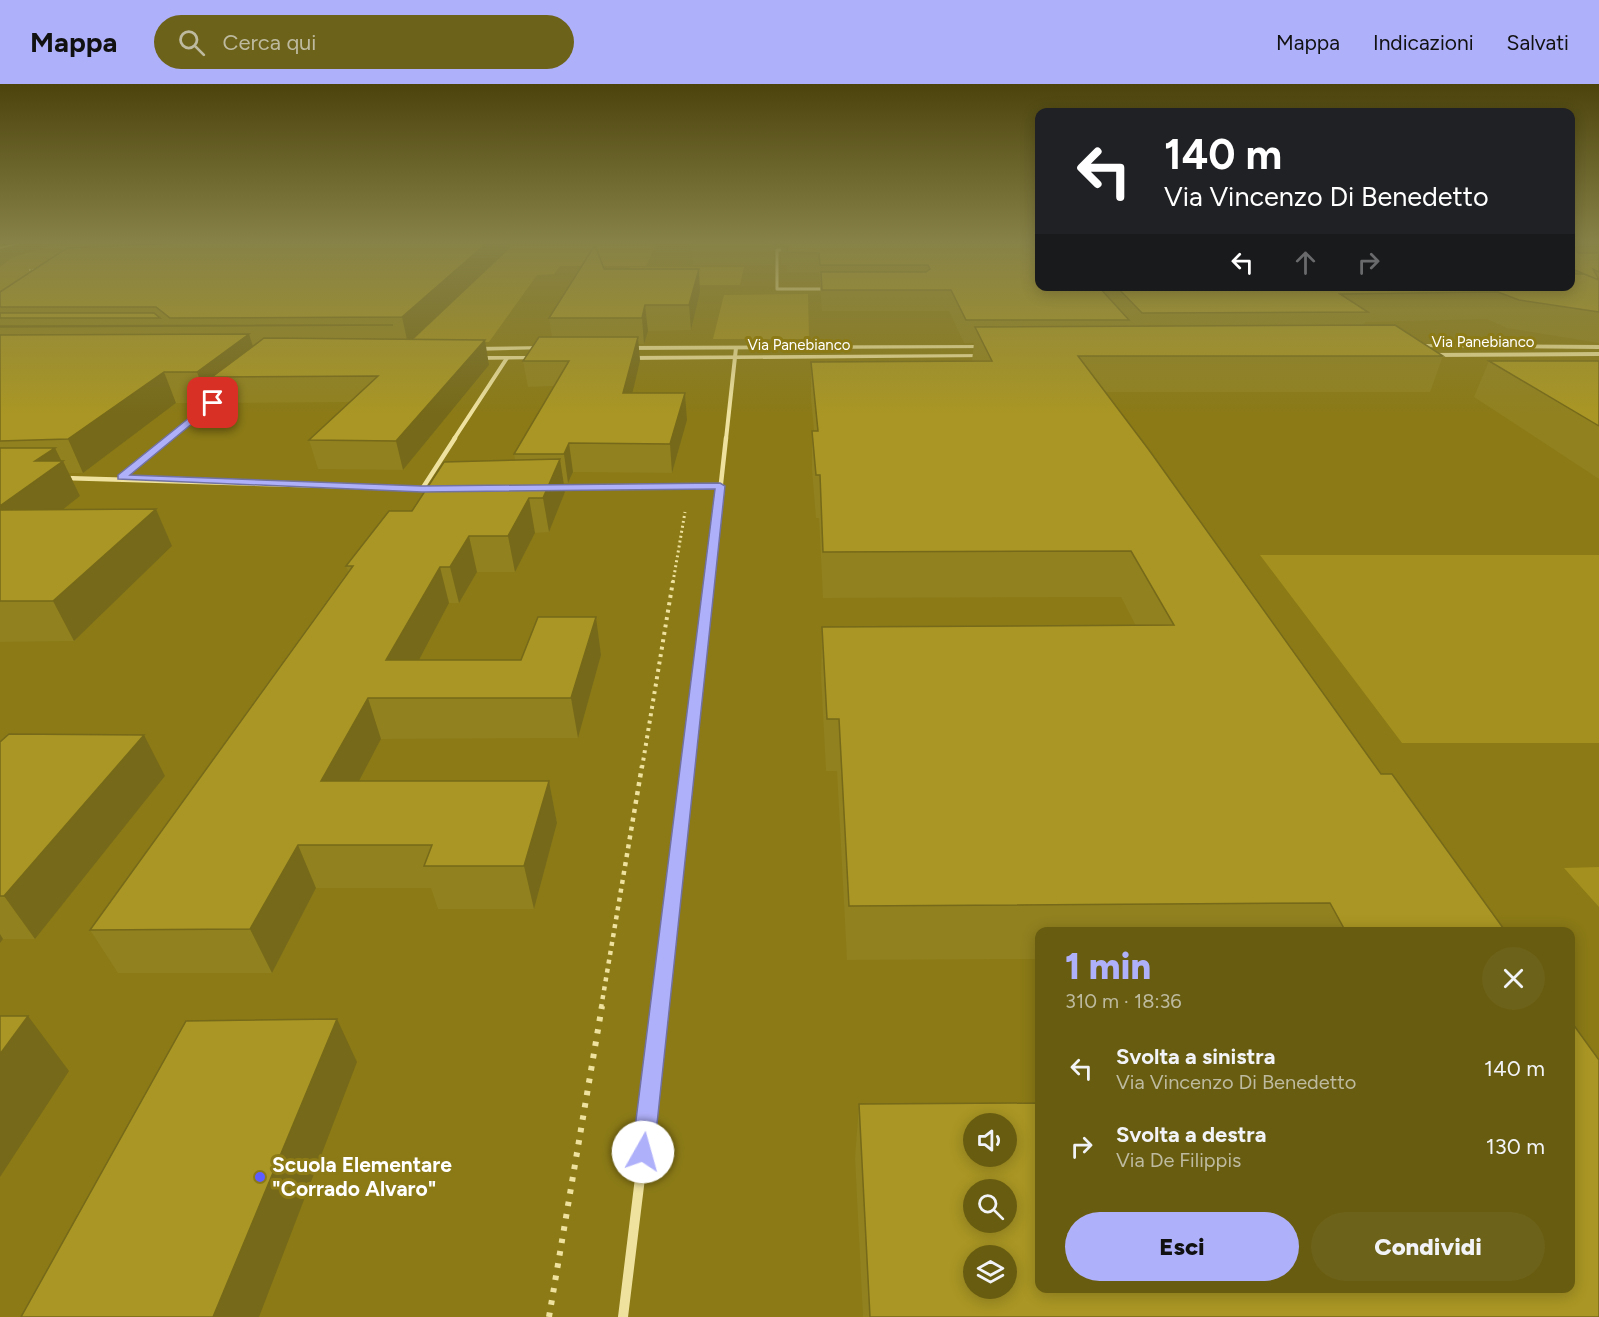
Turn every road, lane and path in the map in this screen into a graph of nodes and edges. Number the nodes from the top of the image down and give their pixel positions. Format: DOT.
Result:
graph roads {
  1 [pos="1403,345"];
  2 [pos="994,347"];
  3 [pos="1599,347"];
  4 [pos="555,348"];
  5 [pos="612,348"];
  6 [pos="736,348"];
  7 [pos="470,349"];
  8 [pos="1599,354"];
  9 [pos="1415,355"];
  10 [pos="999,356"];
  11 [pos="735,357"];
  12 [pos="471,358"];
  13 [pos="507,358"];
  14 [pos="552,358"];
  15 [pos="621,358"];
  16 [pos="232,388"];
  17 [pos="121,477"];
  18 [pos="55,478"];
  19 [pos="720,486"];
  20 [pos="689,487"];
  21 [pos="554,488"];
  22 [pos="422,489"];
  23 [pos="446,489"];
  24 [pos="549,1317"];
  25 [pos="623,1317"];
  1 -- 3 [label="street, Via Panebianco"];
  2 -- 6 [label="street, Via Panebianco"];
  4 -- 7 [label="street"];
  5 -- 6 [label="street, Via Panebianco"];
  6 -- 11 [label="street"];
  8 -- 9 [label="street, Via Panebianco"];
  10 -- 11 [label="street, Via Panebianco"];
  11 -- 15 [label="street, Via Panebianco"];
  11 -- 19 [label="street"];
  12 -- 13 [label="street"];
  13 -- 14 [label="street"];
  13 -- 22 [label="street"];
  16 -- 17 [label="street"];
  17 -- 18 [label="street"];
  17 -- 22 [label="street"];
  19 -- 20 [label="street"];
  19 -- 25 [label="street"];
  20 -- 21 [label="street"];
  20 -- 24 [label="path"];
  22 -- 23 [label="street"];
}
